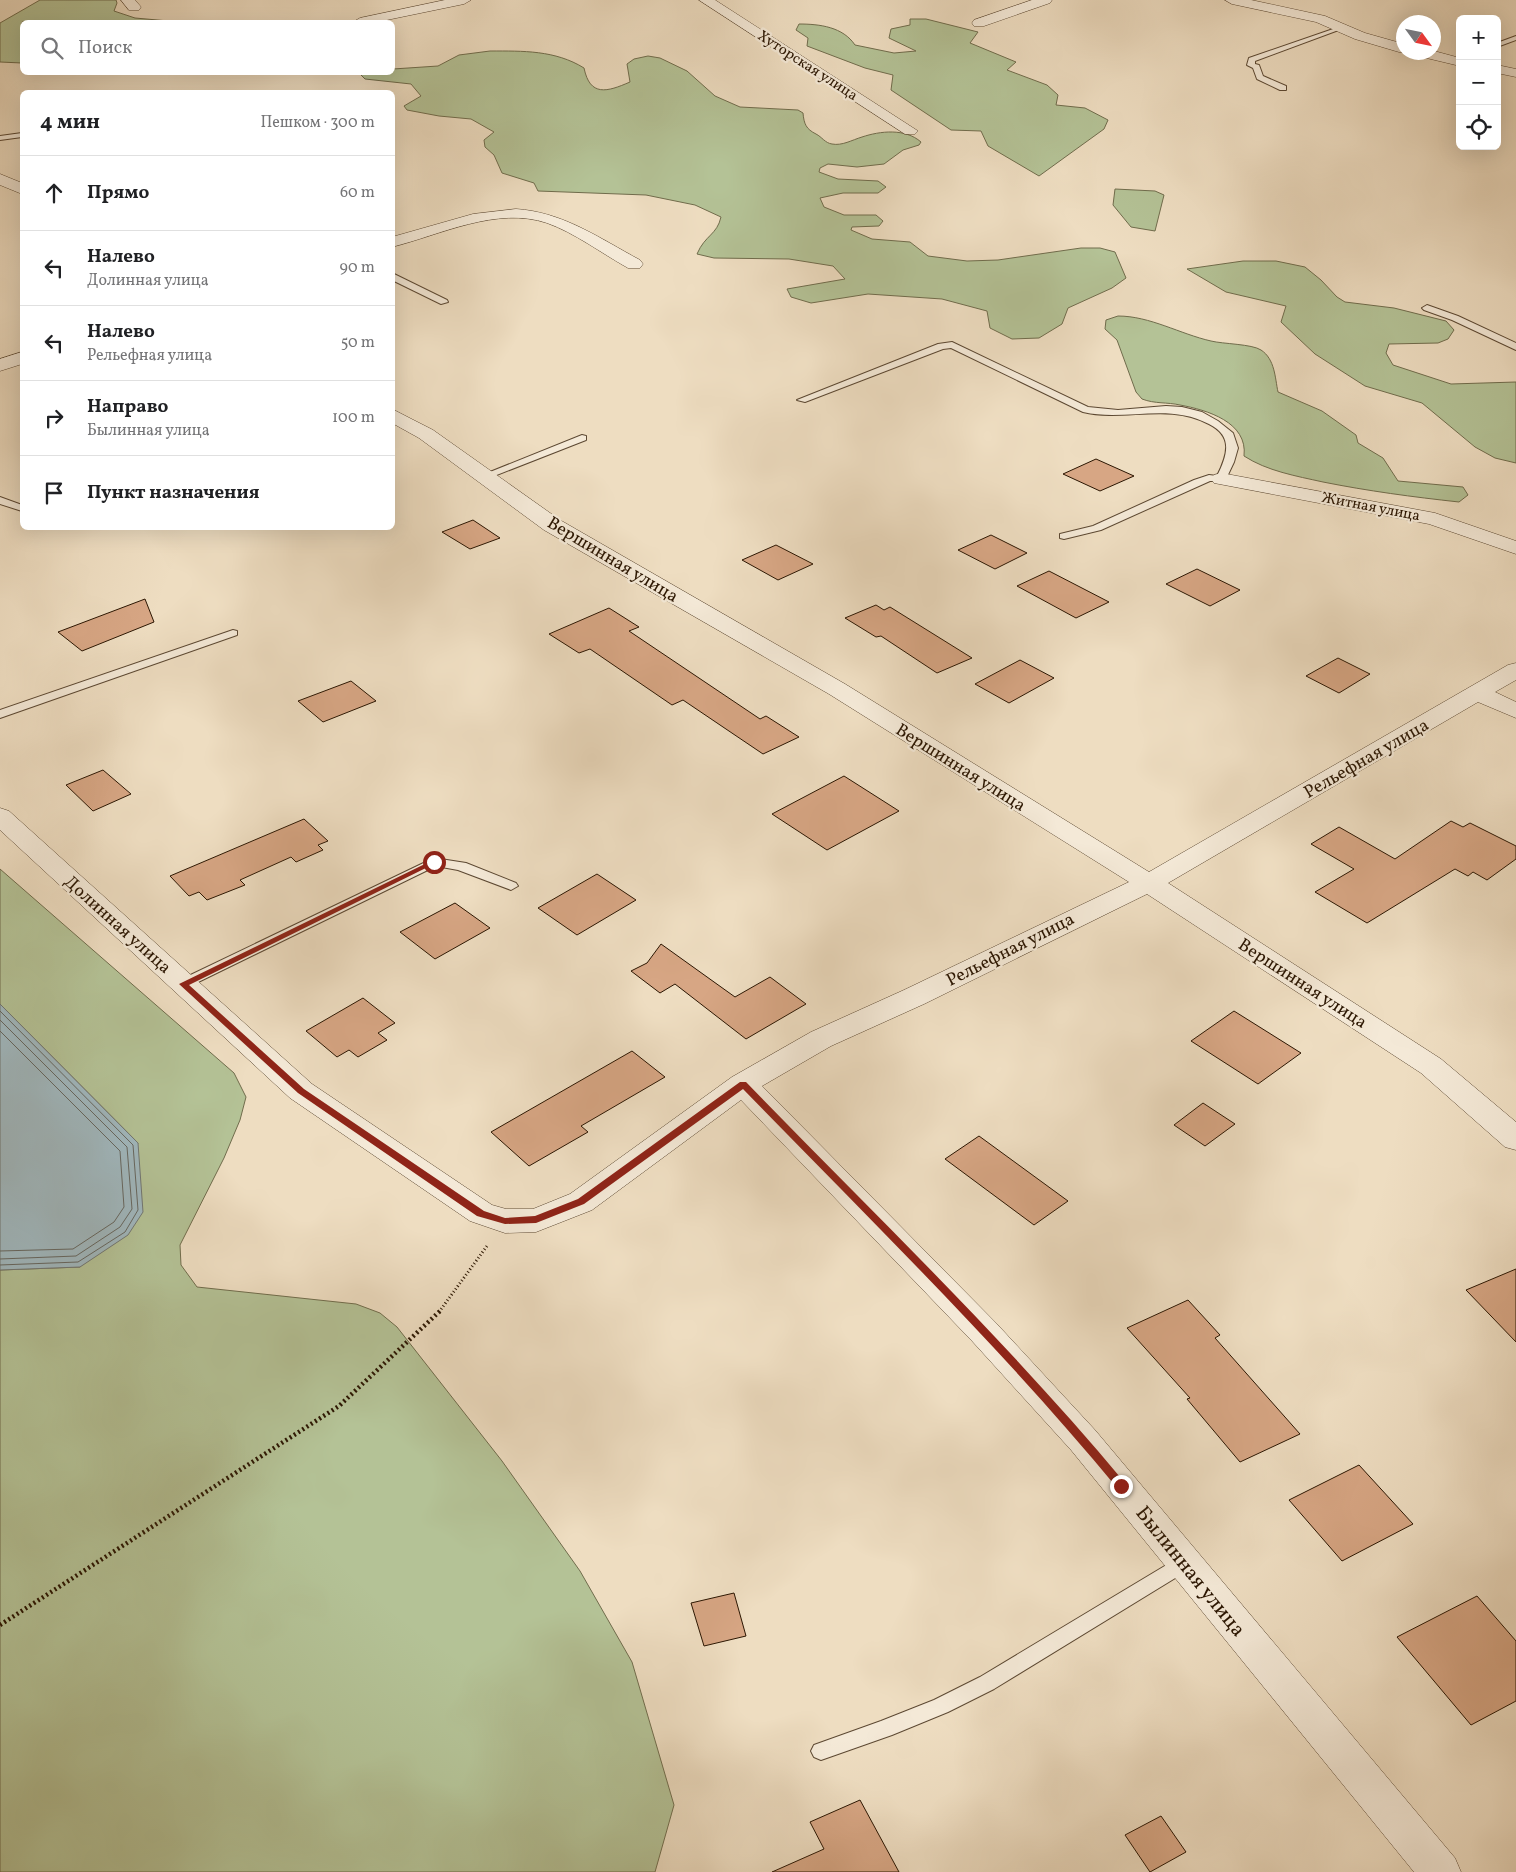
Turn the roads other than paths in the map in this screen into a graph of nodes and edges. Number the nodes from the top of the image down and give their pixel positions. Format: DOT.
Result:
graph roads {
  1 [pos="464,0"];
  2 [pos="706,0"];
  3 [pos="1045,0"];
  4 [pos="1232,0"];
  5 [pos="368,20"];
  6 [pos="979,23"];
  7 [pos="1341,28"];
  8 [pos="1516,38"];
  9 [pos="1501,44"];
  10 [pos="1396,47"];
  11 [pos="1441,57"];
  12 [pos="1456,61"];
  13 [pos="1501,70"];
  14 [pos="1516,73"];
  15 [pos="1283,88"];
  16 [pos="910,131"];
  17 [pos="20,135"];
  18 [pos="0,138"];
  19 [pos="0,179"];
  20 [pos="20,188"];
  21 [pos="395,241"];
  22 [pos="634,264"];
  23 [pos="395,278"];
  24 [pos="444,302"];
  25 [pos="1427,308"];
  26 [pos="1516,347"];
  27 [pos="20,359"];
  28 [pos="0,365"];
  29 [pos="802,400"];
  30 [pos="395,417"];
  31 [pos="582,438"];
  32 [pos="485,476"];
  33 [pos="1221,478"];
  34 [pos="0,500"];
  35 [pos="20,507"];
  36 [pos="1064,536"];
  37 [pos="1516,548"];
  38 [pos="233,633"];
  39 [pos="1516,670"];
  40 [pos="1478,693"];
  41 [pos="1516,711"];
  42 [pos="0,714"];
  43 [pos="0,816"];
  44 [pos="1149,883"];
  45 [pos="511,886"];
  46 [pos="184,984"];
  47 [pos="743,1084"];
  48 [pos="1516,1139"];
  49 [pos="505,1221"];
  50 [pos="1183,1563"];
  51 [pos="821,1750"];
  52 [pos="1440,1872"];
  1 -- 5 [label="street"];
  2 -- 16 [label="street, Хуторская улица"];
  3 -- 6 [label="street"];
  4 -- 7 [label="street"];
  7 -- 10 [label="street"];
  7 -- 15 [label="lane"];
  8 -- 9 [label="lane"];
  11 -- 12 [label="street"];
  13 -- 14 [label="street"];
  17 -- 18 [label="lane"];
  19 -- 20 [label="street"];
  21 -- 22 [label="street"];
  23 -- 24 [label="lane"];
  25 -- 26 [label="lane"];
  27 -- 28 [label="street"];
  29 -- 33 [label="lane"];
  30 -- 32 [label="street, Вершинная улица"];
  31 -- 32 [label="lane"];
  32 -- 44 [label="street, Вершинная улица"];
  33 -- 36 [label="lane"];
  33 -- 37 [label="street, Житная улица"];
  34 -- 35 [label="lane"];
  38 -- 42 [label="lane"];
  39 -- 40 [label="street, Рельефная улица"];
  40 -- 41 [label="street"];
  40 -- 44 [label="street, Рельефная улица"];
  43 -- 46 [label="street, Долинная улица"];
  44 -- 47 [label="street, Рельефная улица"];
  44 -- 48 [label="street, Вершинная улица"];
  45 -- 46 [label="lane"];
  46 -- 49 [label="street, Долинная улица"];
  47 -- 49 [label="street, Рельефная улица"];
  47 -- 50 [label="street, Былинная улица"];
  50 -- 51 [label="lane"];
  50 -- 52 [label="street, Былинная улица"];
}
